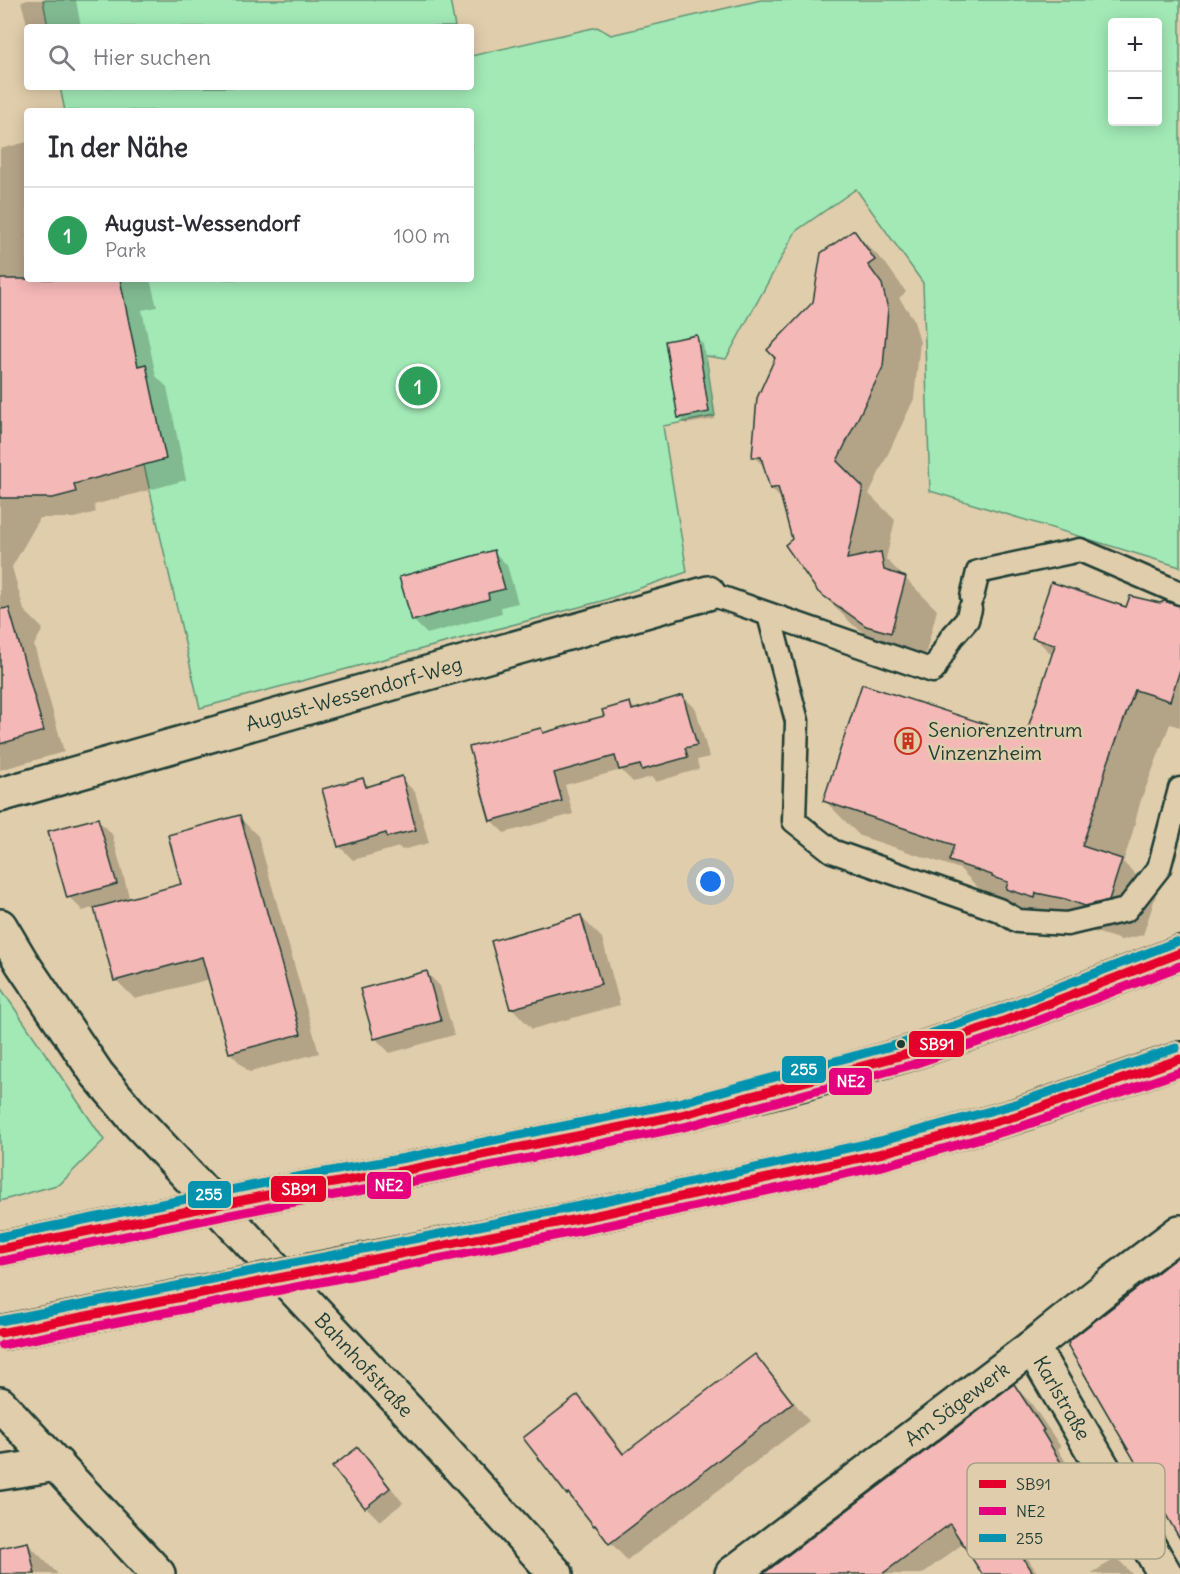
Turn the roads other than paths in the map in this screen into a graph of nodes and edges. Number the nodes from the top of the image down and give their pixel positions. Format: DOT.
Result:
graph roads {
  1 [pos="708,593"];
  2 [pos="1180,593"];
  3 [pos="769,615"];
  4 [pos="1180,789"];
  5 [pos="0,795"];
  6 [pos="0,926"];
  7 [pos="1180,953"];
  8 [pos="1180,1059"];
  9 [pos="1180,1232"];
  10 [pos="0,1249"];
  11 [pos="0,1333"];
  12 [pos="1032,1347"];
  13 [pos="0,1404"];
  14 [pos="1100,1463"];
  15 [pos="57,1464"];
  16 [pos="0,1473"];
  17 [pos="1156,1559"];
  18 [pos="158,1574"];
  19 [pos="556,1574"];
  20 [pos="732,1574"];
  21 [pos="1165,1574"];
  1 -- 3 [label="lane"];
  1 -- 5 [label="street, August-Wessendorf-Weg"];
  2 -- 3 [label="lane"];
  3 -- 4 [label="lane"];
  6 -- 19 [label="street, Bahnhofstraße"];
  7 -- 10 [label="street, bridge"];
  8 -- 11 [label="street, bridge"];
  9 -- 12 [label="street, Am Sägewerk"];
  12 -- 14 [label="street, Karlstraße"];
  12 -- 20 [label="street, Am Sägewerk"];
  13 -- 15 [label="street"];
  15 -- 16 [label="street"];
  15 -- 18 [label="street"];
  17 -- 21 [label="street, Karlstraße"];
}
